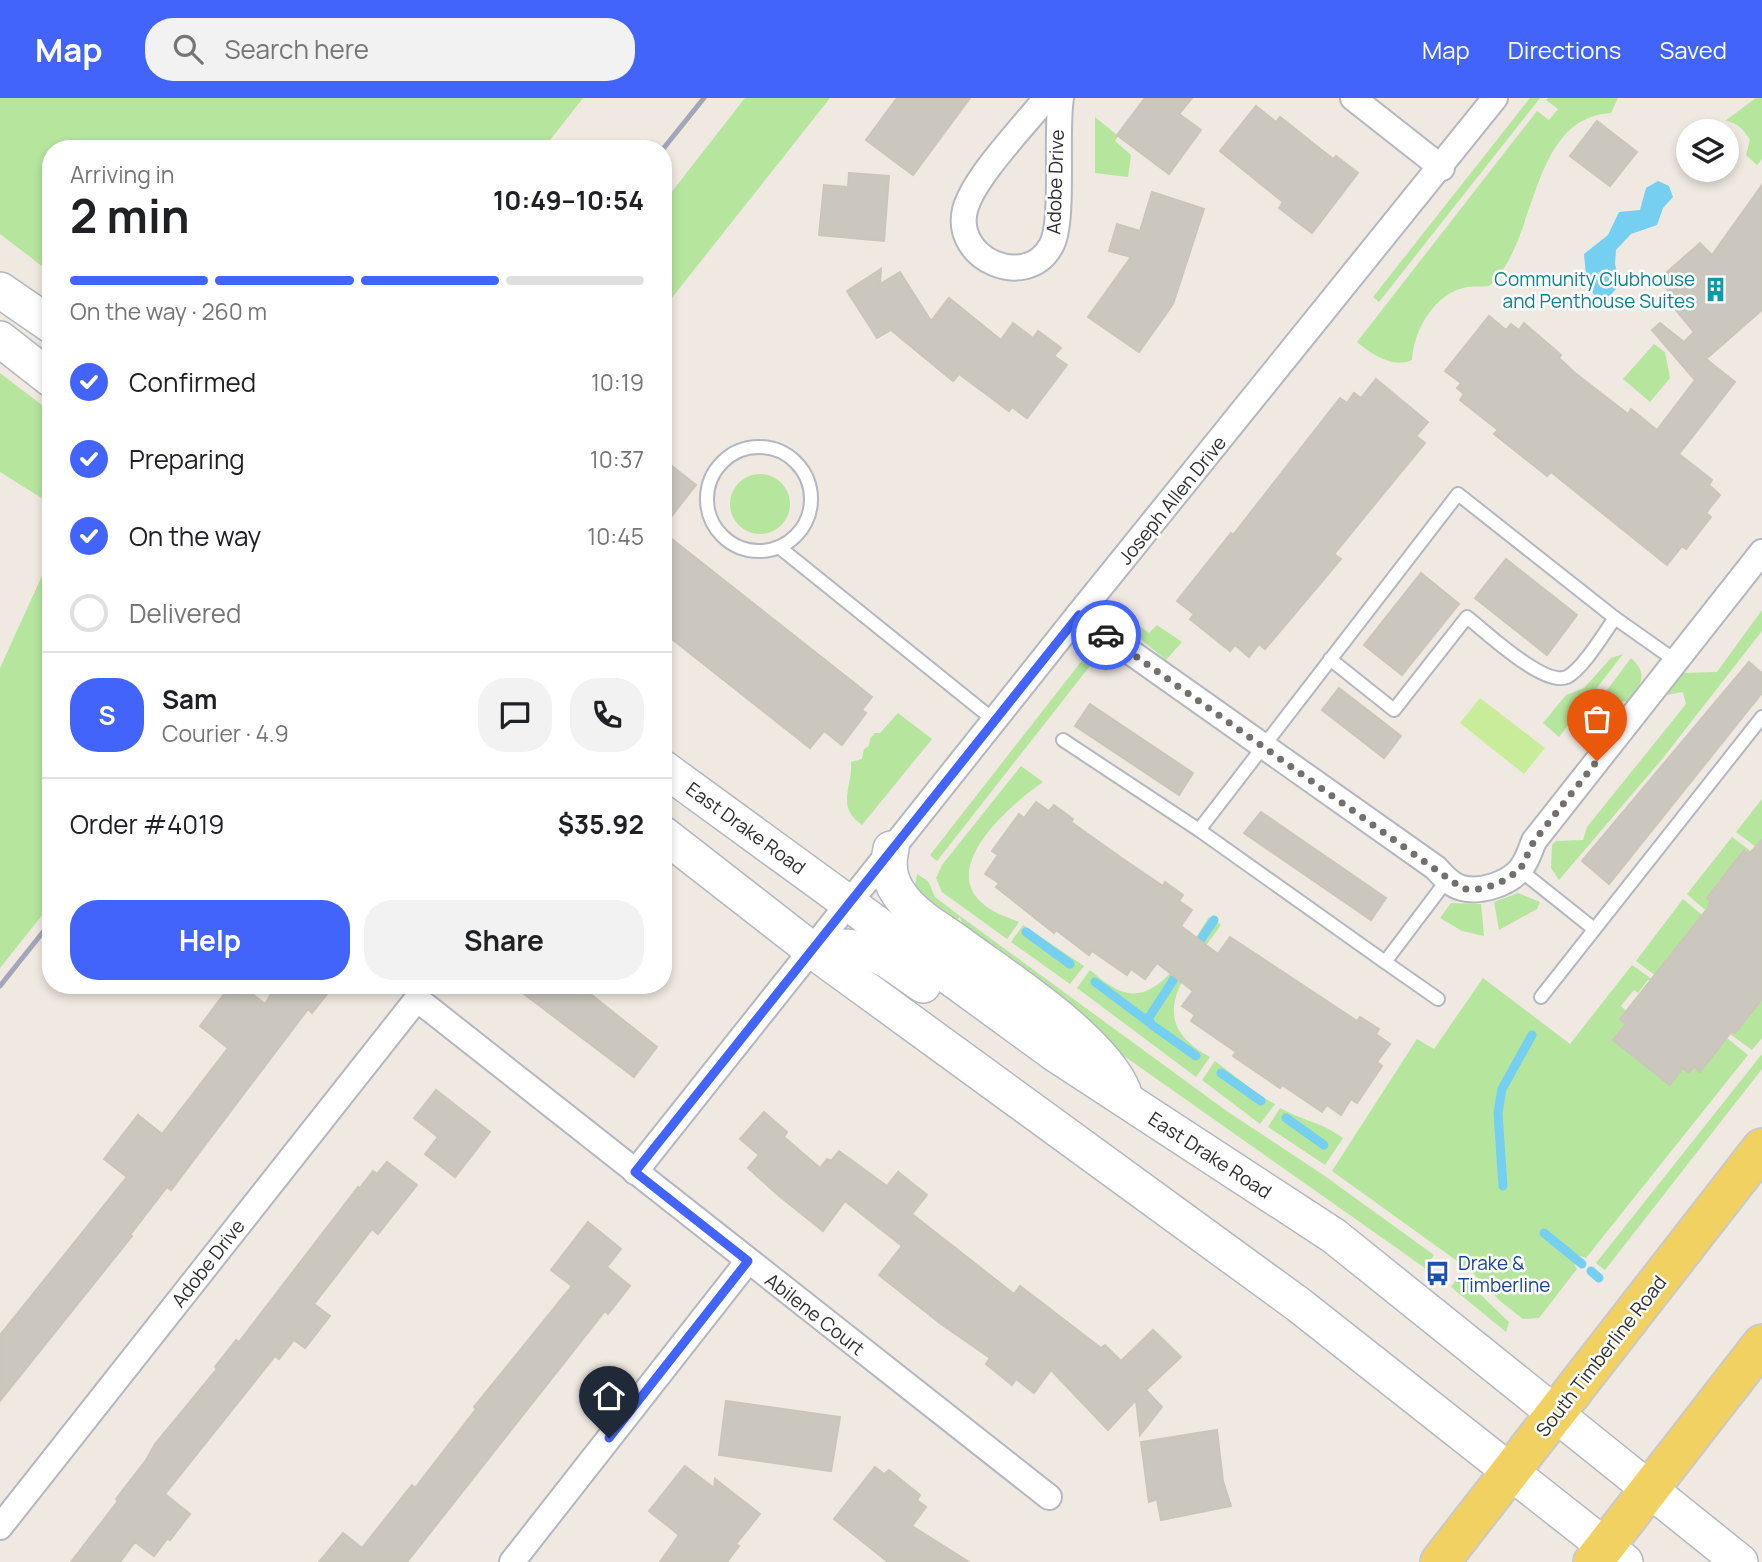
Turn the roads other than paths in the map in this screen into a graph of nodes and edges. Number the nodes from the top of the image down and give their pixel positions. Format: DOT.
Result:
graph roads {
  1 [pos="1046,98"];
  2 [pos="1061,98"];
  3 [pos="1353,98"];
  4 [pos="1495,98"];
  5 [pos="1442,168"];
  6 [pos="0,290"];
  7 [pos="0,319"];
  8 [pos="42,320"];
  9 [pos="0,339"];
  10 [pos="42,346"];
  11 [pos="42,372"];
  12 [pos="779,547"];
  13 [pos="1762,552"];
  14 [pos="1079,615"];
  15 [pos="1615,618"];
  16 [pos="1330,660"];
  17 [pos="1676,661"];
  18 [pos="1762,717"];
  19 [pos="995,720"];
  20 [pos="1063,740"];
  21 [pos="1264,746"];
  22 [pos="672,774"];
  23 [pos="672,801"];
  24 [pos="1199,830"];
  25 [pos="672,841"];
  26 [pos="891,849"];
  27 [pos="1520,870"];
  28 [pos="1447,880"];
  29 [pos="850,902"];
  30 [pos="1594,929"];
  31 [pos="812,950"];
  32 [pos="1385,962"];
  33 [pos="1541,997"];
  34 [pos="417,999"];
  35 [pos="1438,999"];
  36 [pos="1126,1101"];
  37 [pos="1762,1148"];
  38 [pos="635,1172"];
  39 [pos="748,1261"];
  40 [pos="1762,1344"];
  41 [pos="1556,1414"];
  42 [pos="1511,1471"];
  43 [pos="1650,1488"];
  44 [pos="1049,1497"];
  45 [pos="0,1527"];
  46 [pos="1608,1557"];
  47 [pos="512,1562"];
  48 [pos="1440,1562"];
  49 [pos="1740,1562"];
  1 -- 2 [label="street, Adobe Drive"];
  3 -- 5 [label="street"];
  4 -- 5 [label="street, Joseph Allen Drive"];
  5 -- 14 [label="street, Joseph Allen Drive"];
  6 -- 8 [label="main road"];
  7 -- 10 [label="main road"];
  9 -- 11 [label="main road"];
  12 -- 12 [label="lane"];
  12 -- 19 [label="lane"];
  13 -- 17 [label="street"];
  14 -- 19 [label="street, Joseph Allen Drive"];
  14 -- 21 [label="street"];
  15 -- 16 [label="lane"];
  15 -- 16 [label="lane"];
  15 -- 17 [label="lane"];
  16 -- 21 [label="lane"];
  17 -- 27 [label="street"];
  18 -- 30 [label="lane"];
  19 -- 26 [label="street, Joseph Allen Drive"];
  20 -- 24 [label="lane"];
  21 -- 24 [label="lane"];
  21 -- 28 [label="street"];
  22 -- 29 [label="main road, East Drake Road"];
  23 -- 29 [label="main road"];
  24 -- 32 [label="lane"];
  25 -- 31 [label="main road"];
  26 -- 29 [label="street, Joseph Allen Drive"];
  26 -- 36 [label="main road"];
  27 -- 28 [label="street"];
  27 -- 30 [label="lane"];
  28 -- 32 [label="lane"];
  29 -- 31 [label="street, Joseph Allen Drive"];
  29 -- 36 [label="main road, East Drake Road"];
  30 -- 33 [label="lane"];
  31 -- 36 [label="main road"];
  31 -- 38 [label="street, Joseph Allen Drive"];
  31 -- 42 [label="main road"];
  32 -- 35 [label="lane"];
  34 -- 38 [label="street, Abilene Court"];
  34 -- 45 [label="street, Adobe Drive"];
  36 -- 41 [label="main road, East Drake Road"];
  37 -- 41 [label="main road, South Timberline Road"];
  38 -- 39 [label="street, Abilene Court"];
  39 -- 44 [label="street, Abilene Court"];
  39 -- 47 [label="street"];
  40 -- 43 [label="main road"];
  41 -- 42 [label="main road, South Timberline Road"];
  41 -- 43 [label="main road, East Drake Road"];
  42 -- 46 [label="main road"];
  42 -- 48 [label="main road, South Timberline Road"];
  43 -- 46 [label="main road"];
  43 -- 49 [label="main road, East Drake Road"];
}
